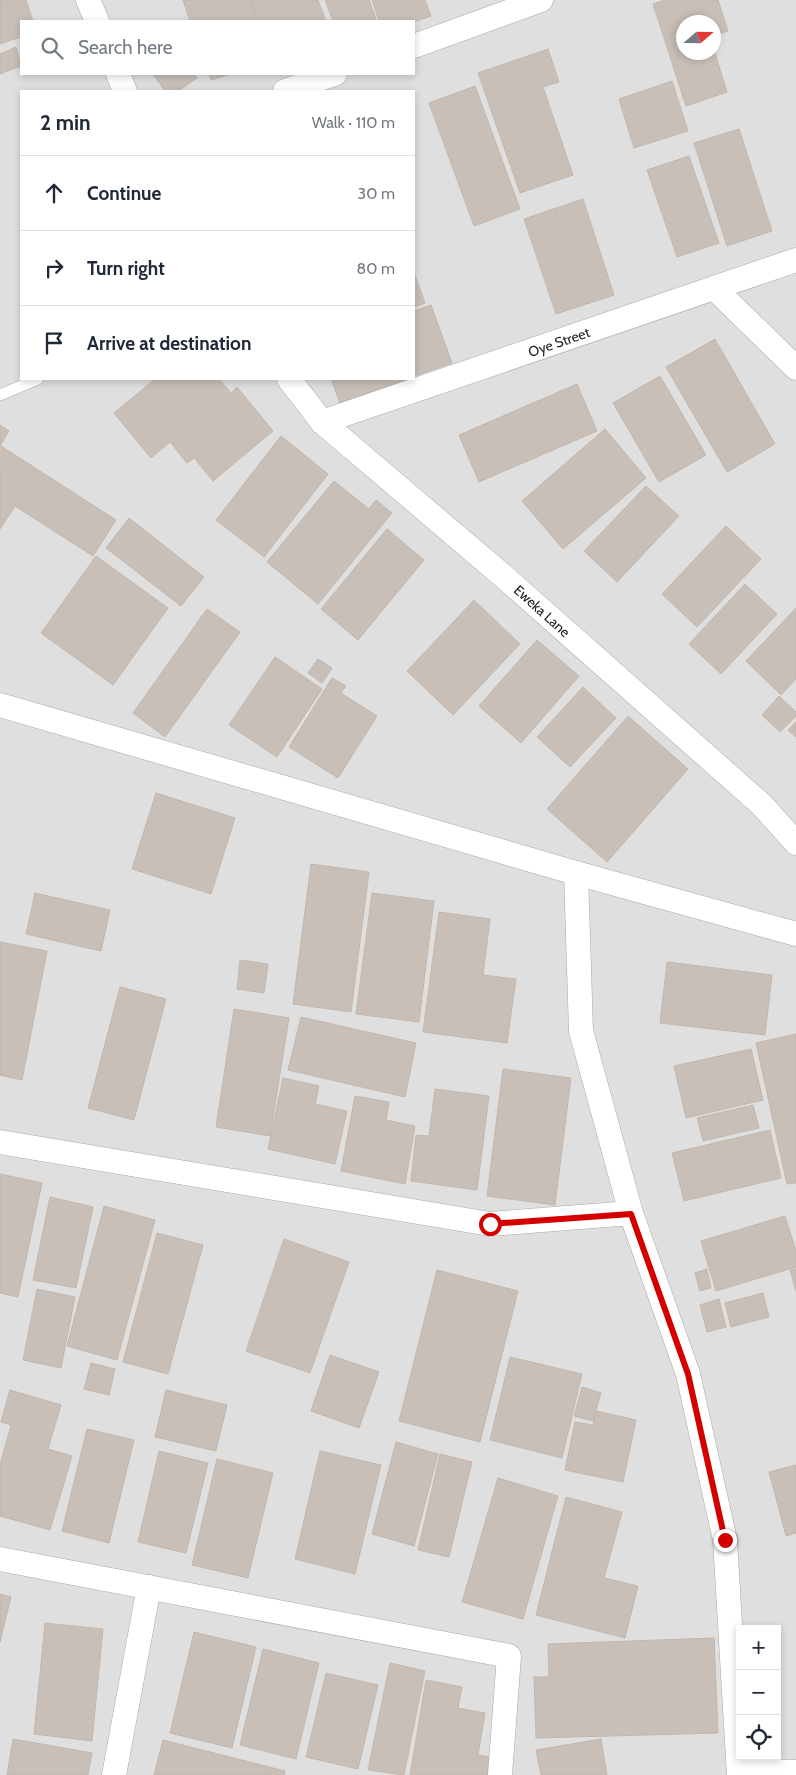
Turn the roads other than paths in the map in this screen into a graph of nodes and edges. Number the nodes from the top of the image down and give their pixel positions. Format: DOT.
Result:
graph roads {
  1 [pos="88,0"];
  2 [pos="541,0"];
  3 [pos="97,20"];
  4 [pos="415,46"];
  5 [pos="118,75"];
  6 [pos="332,75"];
  7 [pos="125,90"];
  8 [pos="289,90"];
  9 [pos="796,260"];
  10 [pos="714,289"];
  11 [pos="796,368"];
  12 [pos="36,380"];
  13 [pos="289,380"];
  14 [pos="0,395"];
  15 [pos="322,422"];
  16 [pos="0,705"];
  17 [pos="796,843"];
  18 [pos="576,873"];
  19 [pos="796,934"];
  20 [pos="0,1142"];
  21 [pos="631,1214"];
  22 [pos="0,1559"];
  23 [pos="149,1587"];
  24 [pos="796,1772"];
  25 [pos="739,1773"];
  26 [pos="114,1775"];
  27 [pos="500,1775"];
  1 -- 3 [label="street"];
  2 -- 4 [label="street"];
  5 -- 7 [label="street"];
  6 -- 8 [label="street"];
  9 -- 10 [label="street, Oye Street"];
  10 -- 11 [label="street"];
  10 -- 15 [label="street, Oye Street"];
  12 -- 14 [label="lane"];
  13 -- 15 [label="street, Eweka Lane"];
  15 -- 17 [label="street, Eweka Lane"];
  16 -- 18 [label="street"];
  18 -- 19 [label="street"];
  18 -- 21 [label="street"];
  20 -- 21 [label="street"];
  21 -- 25 [label="street"];
  22 -- 23 [label="street"];
  23 -- 26 [label="street"];
  23 -- 27 [label="street"];
  24 -- 25 [label="street"];
}
